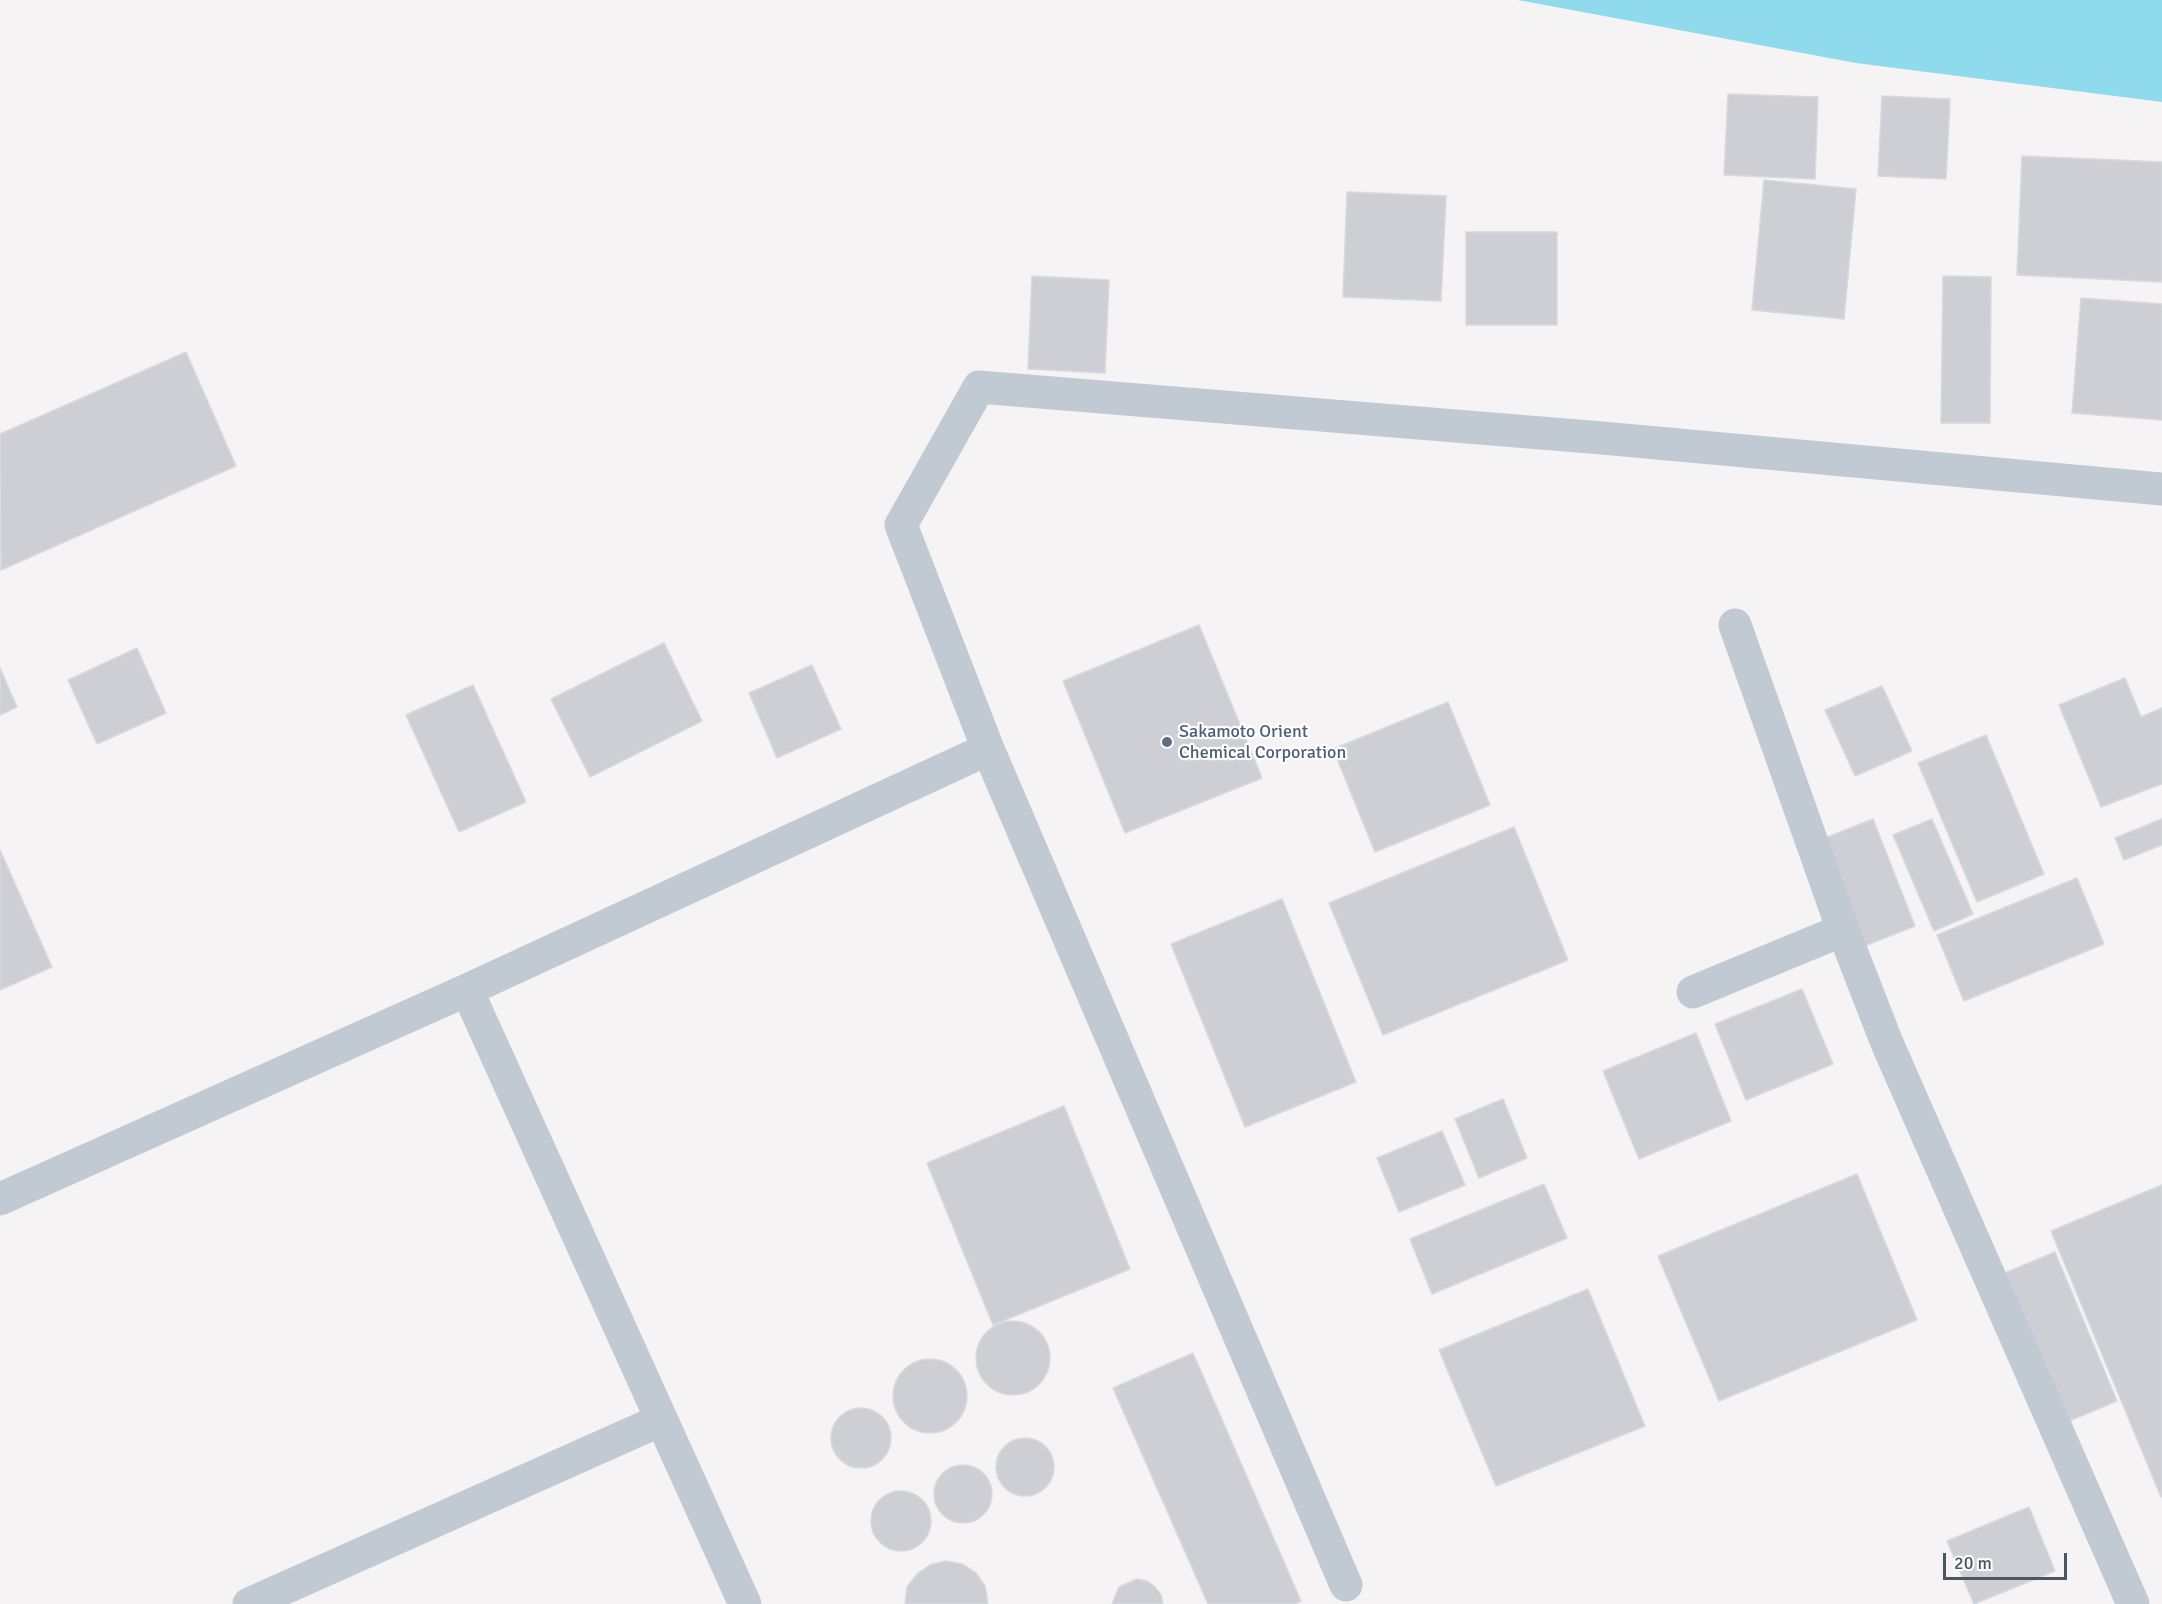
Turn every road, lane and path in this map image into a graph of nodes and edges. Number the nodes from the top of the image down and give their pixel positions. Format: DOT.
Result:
graph roads {
  1 [pos="2162,489"];
  2 [pos="1735,625"];
  3 [pos="988,749"];
  4 [pos="1843,930"];
  5 [pos="467,990"];
  6 [pos="1693,992"];
  7 [pos="0,1199"];
  8 [pos="662,1420"];
  9 [pos="1346,1585"];
  10 [pos="249,1604"];
  11 [pos="745,1604"];
  12 [pos="2133,1604"];
  1 -- 3 [label="street"];
  2 -- 4 [label="street"];
  3 -- 5 [label="street"];
  3 -- 9 [label="street"];
  4 -- 6 [label="street"];
  4 -- 12 [label="street"];
  5 -- 7 [label="street"];
  5 -- 8 [label="street"];
  8 -- 10 [label="street"];
  8 -- 11 [label="street"];
}
